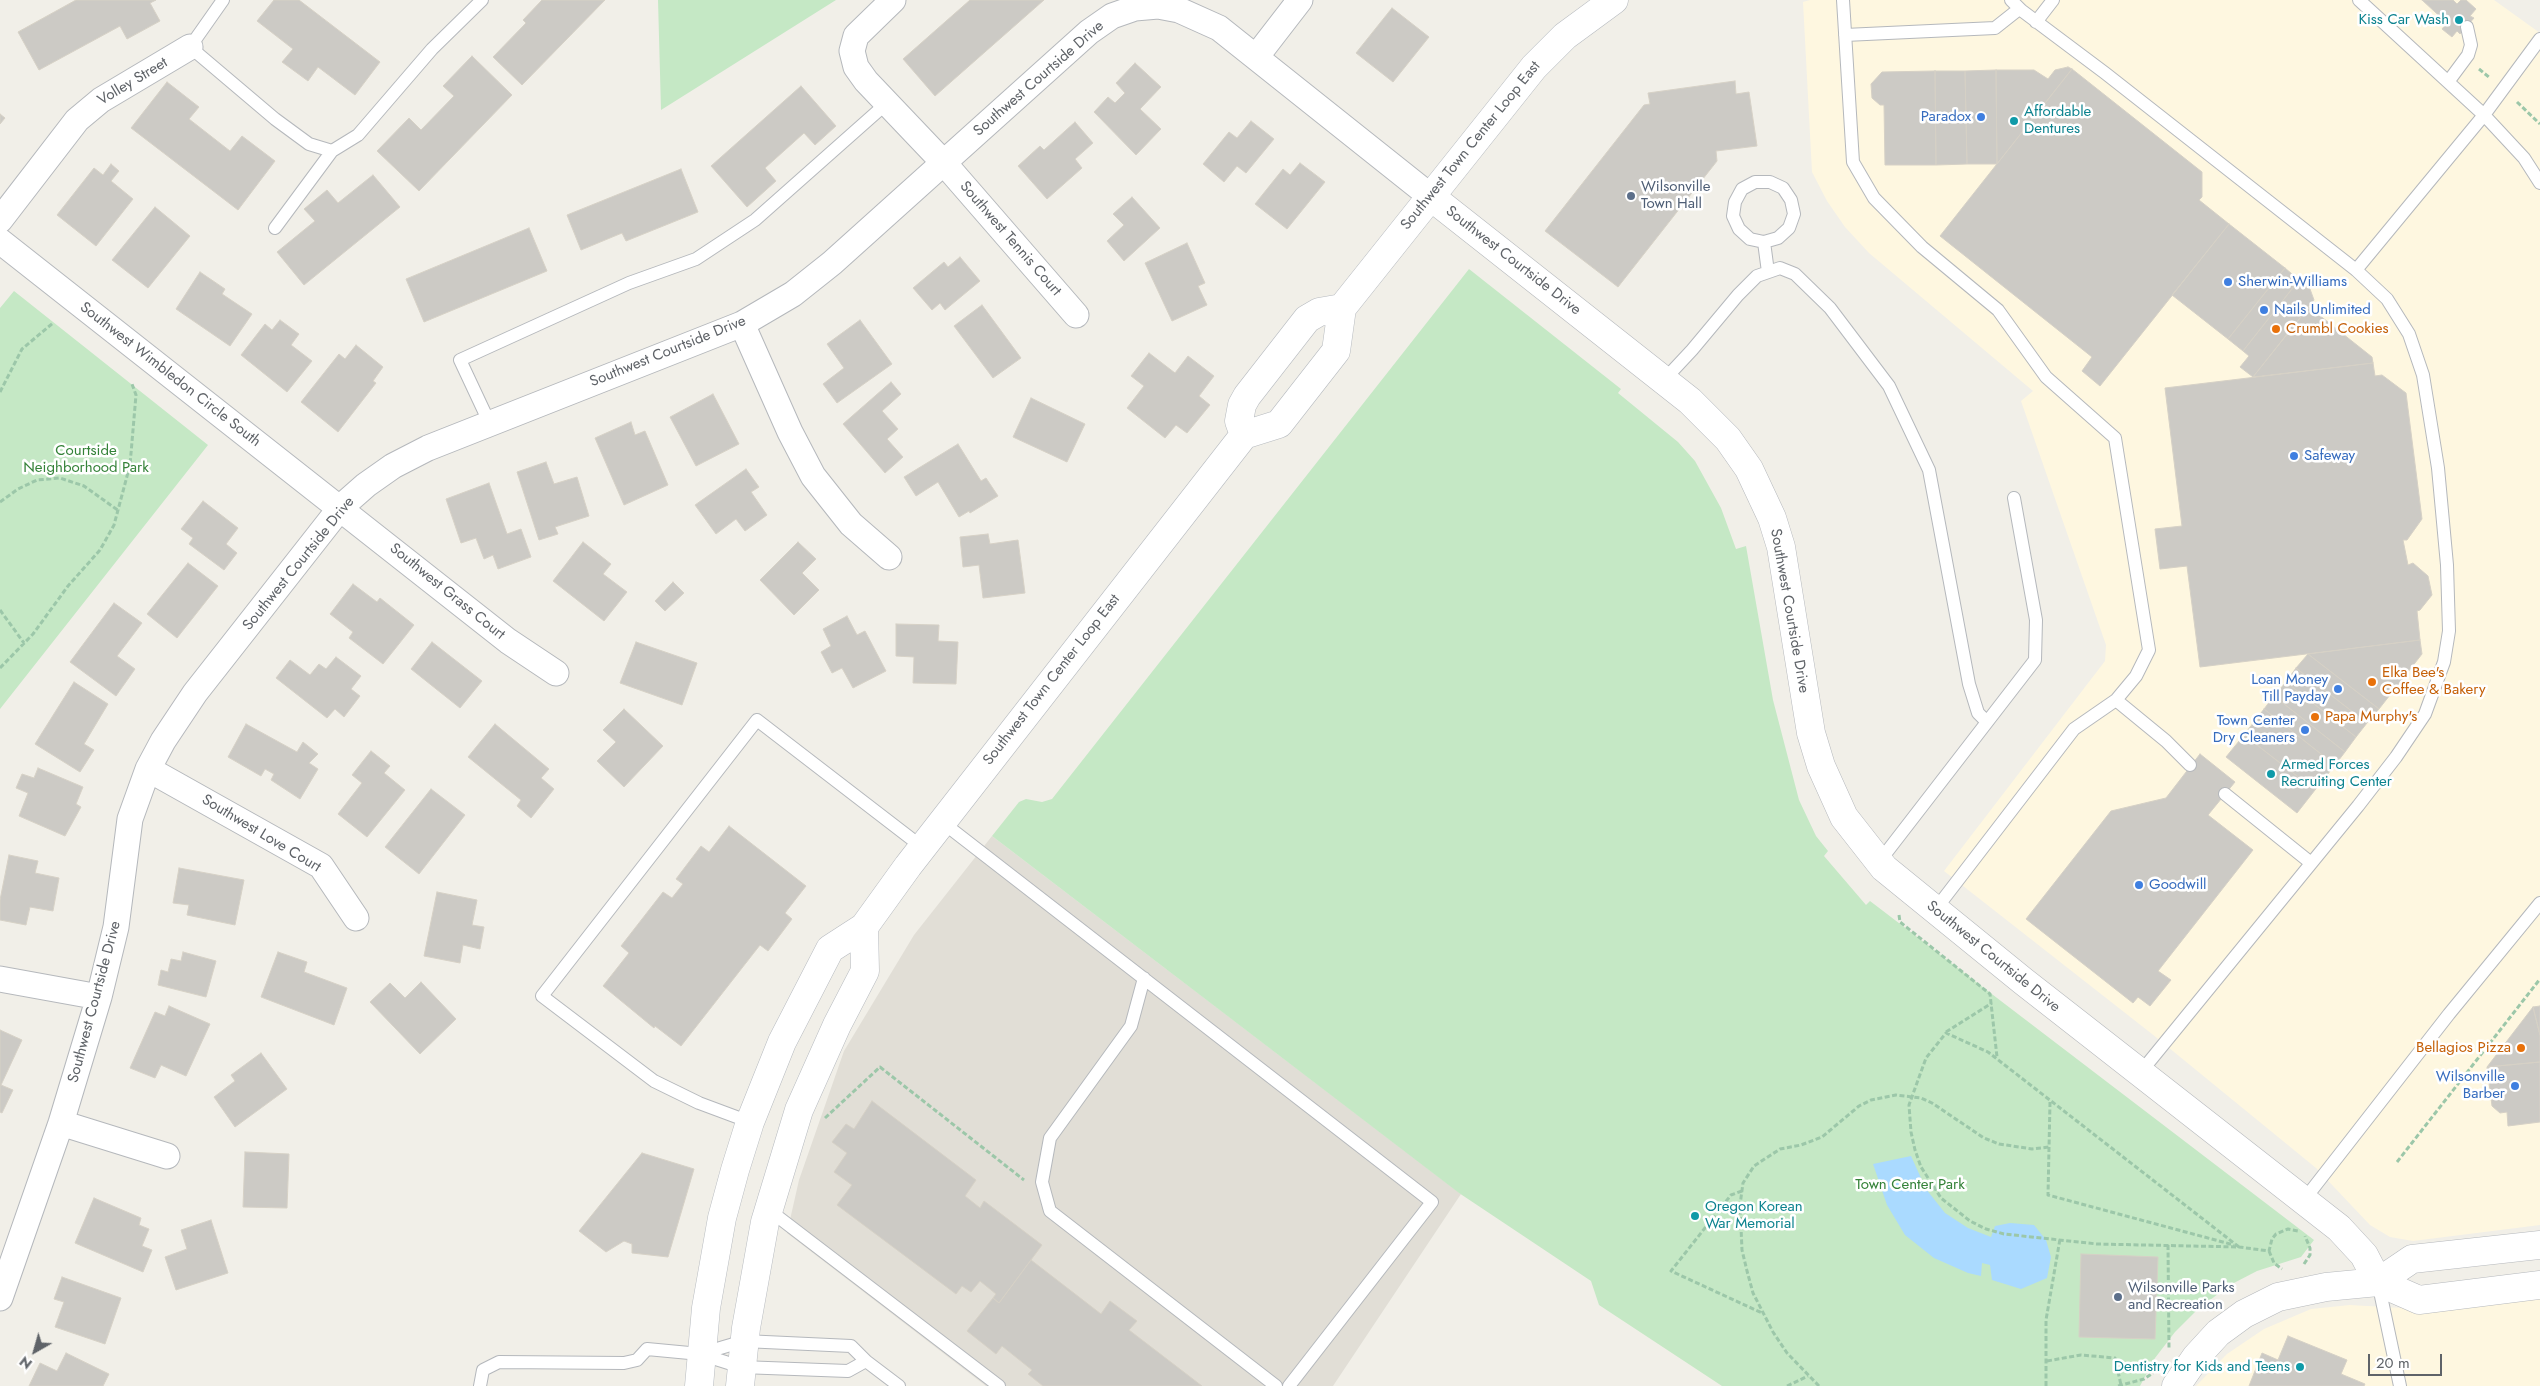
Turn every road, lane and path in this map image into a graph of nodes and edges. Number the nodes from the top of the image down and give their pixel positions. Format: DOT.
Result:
graph roads {
  1 [pos="223,0"];
  2 [pos="482,0"];
  3 [pos="893,0"];
  4 [pos="1300,0"];
  5 [pos="1614,0"];
  6 [pos="1843,0"];
  7 [pos="2053,0"];
  8 [pos="2359,0"];
  9 [pos="2015,4"];
  10 [pos="2036,22"];
  11 [pos="2466,27"];
  12 [pos="1845,35"];
  13 [pos="2540,39"];
  14 [pos="190,47"];
  15 [pos="1256,57"];
  16 [pos="2448,82"];
  17 [pos="887,104"];
  18 [pos="2484,115"];
  19 [pos="332,151"];
  20 [pos="944,163"];
  21 [pos="2540,183"];
  22 [pos="1430,196"];
  23 [pos="0,220"];
  24 [pos="274,228"];
  25 [pos="0,241"];
  26 [pos="1764,242"];
  27 [pos="2356,270"];
  28 [pos="1768,272"];
  29 [pos="1342,308"];
  30 [pos="1076,315"];
  31 [pos="53,323"];
  32 [pos="742,324"];
  33 [pos="1664,380"];
  34 [pos="132,384"];
  35 [pos="0,392"];
  36 [pos="490,424"];
  37 [pos="1244,435"];
  38 [pos="2014,498"];
  39 [pos="0,502"];
  40 [pos="341,507"];
  41 [pos="119,510"];
  42 [pos="889,557"];
  43 [pos="0,610"];
  44 [pos="24,643"];
  45 [pos="0,668"];
  46 [pos="556,673"];
  47 [pos="2116,700"];
  48 [pos="1987,722"];
  49 [pos="2190,766"];
  50 [pos="148,769"];
  51 [pos="2225,794"];
  52 [pos="942,822"];
  53 [pos="922,847"];
  54 [pos="1879,862"];
  55 [pos="2311,863"];
  56 [pos="2540,904"];
  57 [pos="1935,910"];
  58 [pos="1898,912"];
  59 [pos="356,918"];
  60 [pos="864,927"];
  61 [pos="1144,978"];
  62 [pos="0,979"];
  63 [pos="2540,979"];
  64 [pos="99,997"];
  65 [pos="1992,1003"];
  66 [pos="1946,1033"];
  67 [pos="1998,1058"];
  68 [pos="2140,1073"];
  69 [pos="1911,1096"];
  70 [pos="2050,1101"];
  71 [pos="823,1120"];
  72 [pos="750,1122"];
  73 [pos="62,1124"];
  74 [pos="2049,1147"];
  75 [pos="167,1156"];
  76 [pos="2397,1162"];
  77 [pos="1742,1191"];
  78 [pos="1046,1196"];
  79 [pos="2304,1200"];
  80 [pos="769,1210"];
  81 [pos="2060,1239"];
  82 [pos="2540,1244"];
  83 [pos="2168,1245"];
  84 [pos="2239,1247"];
  85 [pos="2269,1251"];
  86 [pos="2297,1269"];
  87 [pos="2285,1270"];
  88 [pos="2378,1282"];
  89 [pos="2,1285"];
  90 [pos="2540,1285"];
  91 [pos="1762,1313"];
  92 [pos="2169,1353"];
  93 [pos="700,1354"];
  94 [pos="866,1361"];
  95 [pos="2047,1361"];
  96 [pos="742,1365"];
  97 [pos="1808,1376"];
  98 [pos="2174,1380"];
  99 [pos="2119,1385"];
  100 [pos="480,1386"];
  101 [pos="698,1386"];
  102 [pos="899,1386"];
  103 [pos="999,1386"];
  104 [pos="1276,1386"];
  105 [pos="1289,1386"];
  106 [pos="1788,1386"];
  107 [pos="1819,1386"];
  108 [pos="2046,1386"];
  109 [pos="2400,1386"];
  1 -- 14 [label="lane"];
  2 -- 19 [label="lane"];
  3 -- 17 [label="street, Southwest Tennis Court"];
  4 -- 15 [label="street"];
  5 -- 22 [label="main road, Southwest Town Center Loop East"];
  6 -- 12 [label="lane"];
  7 -- 10 [label="lane"];
  8 -- 16 [label="lane"];
  9 -- 10 [label="lane"];
  9 -- 12 [label="lane"];
  10 -- 27 [label="lane"];
  11 -- 16 [label="lane"];
  12 -- 47 [label="lane"];
  13 -- 18 [label="lane"];
  14 -- 19 [label="lane"];
  14 -- 23 [label="street, Volley Street"];
  15 -- 20 [label="street, Southwest Courtside Drive"];
  15 -- 22 [label="street, Southwest Courtside Drive"];
  16 -- 18 [label="lane"];
  17 -- 20 [label="street, Southwest Tennis Court"];
  17 -- 36 [label="lane"];
  18 -- 21 [label="lane"];
  18 -- 27 [label="lane"];
  19 -- 24 [label="lane"];
  20 -- 30 [label="street, Southwest Tennis Court"];
  20 -- 32 [label="street, Southwest Courtside Drive"];
  22 -- 29 [label="main road, Southwest Town Center Loop East"];
  22 -- 33 [label="main road, Southwest Courtside Drive"];
  25 -- 40 [label="street, Southwest Wimbledon Circle South"];
  26 -- 26 [label="lane"];
  26 -- 28 [label="lane"];
  27 -- 55 [label="lane"];
  28 -- 33 [label="lane"];
  28 -- 48 [label="lane"];
  29 -- 37 [label="main road"];
  29 -- 37 [label="main road"];
  31 -- 35 [label="path"];
  32 -- 36 [label="street, Southwest Courtside Drive"];
  32 -- 42 [label="street"];
  33 -- 54 [label="main road, Southwest Courtside Drive"];
  34 -- 41 [label="path"];
  36 -- 40 [label="street, Southwest Courtside Drive"];
  37 -- 52 [label="main road, Southwest Town Center Loop East"];
  38 -- 48 [label="lane"];
  39 -- 41 [label="path"];
  40 -- 46 [label="street, Southwest Grass Court"];
  40 -- 50 [label="street, Southwest Courtside Drive"];
  41 -- 44 [label="path"];
  43 -- 44 [label="path"];
  44 -- 45 [label="path"];
  47 -- 49 [label="lane"];
  47 -- 57 [label="lane"];
  48 -- 54 [label="lane"];
  50 -- 59 [label="street, Southwest Love Court"];
  50 -- 64 [label="street, Southwest Courtside Drive"];
  51 -- 55 [label="lane"];
  52 -- 53 [label="main road, Southwest Town Center Loop East"];
  52 -- 61 [label="lane"];
  53 -- 60 [label="main road, Southwest Town Center Loop East"];
  53 -- 72 [label="lane"];
  54 -- 57 [label="main road, Southwest Courtside Drive"];
  55 -- 68 [label="lane"];
  56 -- 79 [label="lane"];
  57 -- 68 [label="main road, Southwest Courtside Drive"];
  58 -- 65 [label="path"];
  60 -- 72 [label="main road, Southwest Town Center Loop East"];
  60 -- 80 [label="main road"];
  61 -- 78 [label="lane"];
  61 -- 105 [label="lane"];
  62 -- 64 [label="street"];
  63 -- 76 [label="path"];
  64 -- 73 [label="street, Southwest Courtside Drive"];
  65 -- 66 [label="path"];
  65 -- 67 [label="path"];
  66 -- 67 [label="path"];
  66 -- 69 [label="path"];
  67 -- 70 [label="path"];
  68 -- 79 [label="main road, Southwest Courtside Drive"];
  69 -- 74 [label="path"];
  69 -- 77 [label="path"];
  69 -- 81 [label="path"];
  70 -- 74 [label="path"];
  70 -- 84 [label="path"];
  71 -- 78 [label="path"];
  72 -- 93 [label="main road, Southwest Town Center Loop East"];
  73 -- 75 [label="street"];
  73 -- 89 [label="street, Southwest Courtside Drive"];
  74 -- 84 [label="path"];
  77 -- 91 [label="path"];
  77 -- 91 [label="path"];
  78 -- 104 [label="lane"];
  79 -- 88 [label="main road, Southwest Courtside Drive"];
  80 -- 96 [label="main road"];
  80 -- 103 [label="lane"];
  81 -- 83 [label="path"];
  81 -- 95 [label="path"];
  82 -- 88 [label="main road"];
  83 -- 84 [label="path"];
  83 -- 92 [label="path"];
  84 -- 85 [label="path"];
  85 -- 86 [label="path"];
  85 -- 87 [label="path"];
  88 -- 90 [label="main road"];
  88 -- 98 [label="main road"];
  88 -- 109 [label="lane"];
  91 -- 97 [label="path"];
  93 -- 96 [label="lane"];
  93 -- 96 [label="lane"];
  93 -- 100 [label="lane"];
  93 -- 101 [label="main road, Southwest Town Center Loop East"];
  94 -- 96 [label="lane"];
  94 -- 96 [label="lane"];
  94 -- 102 [label="lane"];
  95 -- 99 [label="path"];
  95 -- 108 [label="path"];
  97 -- 106 [label="path"];
  97 -- 107 [label="path"];
  98 -- 99 [label="path"];
}
